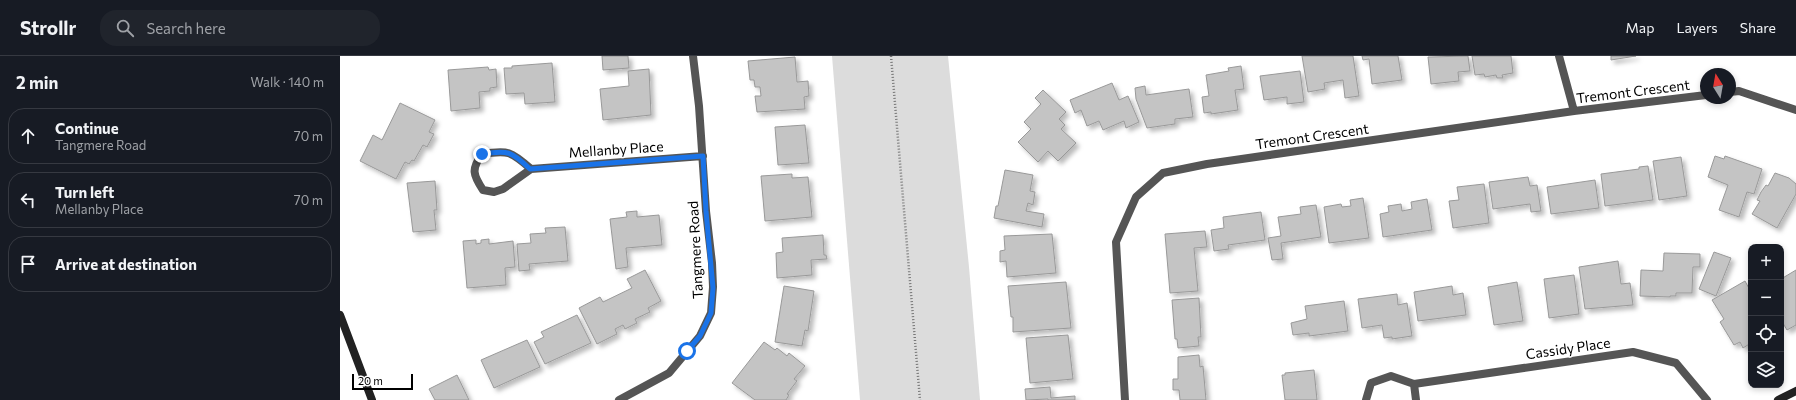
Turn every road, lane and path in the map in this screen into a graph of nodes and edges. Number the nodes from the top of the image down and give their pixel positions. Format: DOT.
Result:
graph roads {
  1 [pos="693,56"];
  2 [pos="891,56"];
  3 [pos="1559,56"];
  4 [pos="1736,91"];
  5 [pos="1700,96"];
  6 [pos="1796,110"];
  7 [pos="1574,111"];
  8 [pos="703,156"];
  9 [pos="530,169"];
  10 [pos="340,315"];
  11 [pos="1414,384"];
  12 [pos="1796,391"];
  13 [pos="372,400"];
  14 [pos="619,400"];
  15 [pos="920,400"];
  16 [pos="1124,400"];
  17 [pos="1366,400"];
  18 [pos="1416,400"];
  19 [pos="1707,400"];
  20 [pos="1778,400"];
  1 -- 8 [label="street, Tangmere Road"];
  2 -- 15 [label="path"];
  3 -- 7 [label="street"];
  4 -- 6 [label="street"];
  5 -- 7 [label="street, Tremont Crescent"];
  7 -- 16 [label="street, Tremont Crescent"];
  8 -- 9 [label="street, Mellanby Place"];
  8 -- 14 [label="street, Tangmere Road"];
  9 -- 9 [label="street"];
  10 -- 13 [label="main road"];
  11 -- 17 [label="street, Cassidy Place"];
  11 -- 18 [label="street"];
  11 -- 19 [label="street, Cassidy Place"];
  12 -- 20 [label="main road"];
}
